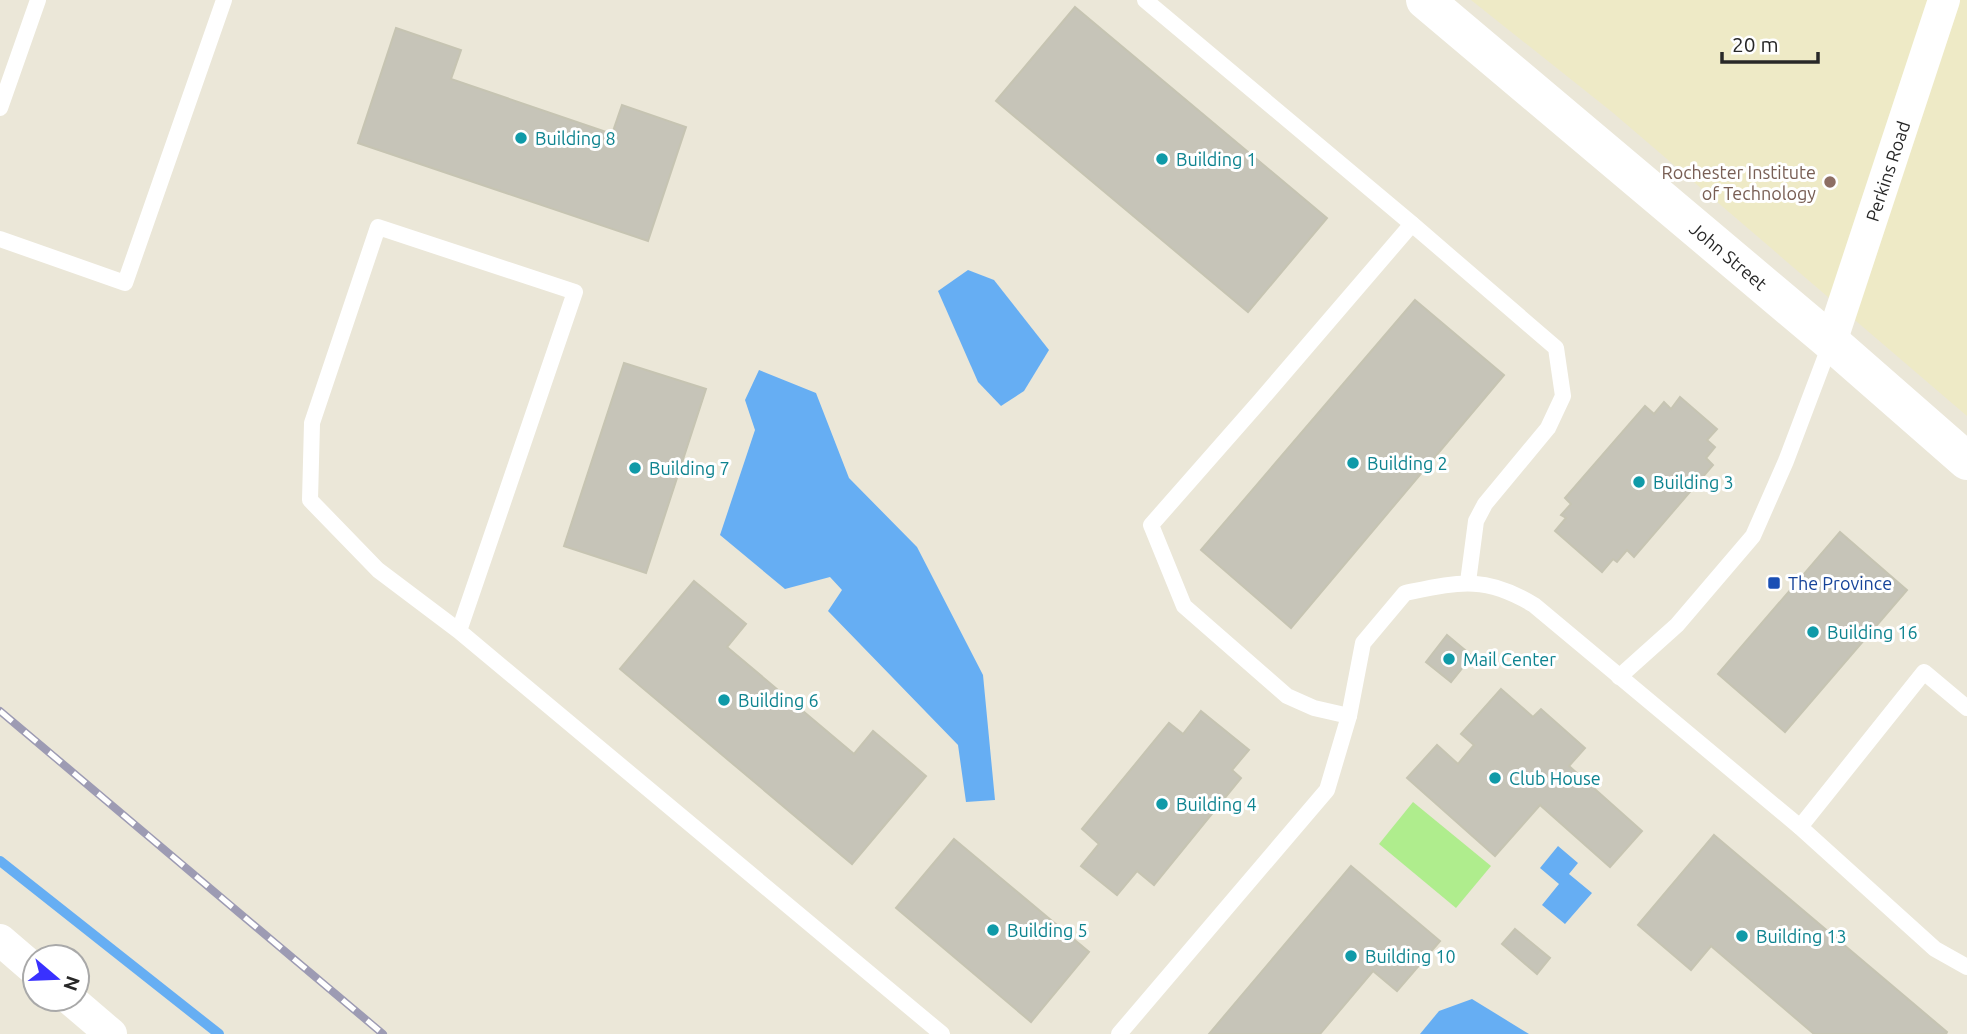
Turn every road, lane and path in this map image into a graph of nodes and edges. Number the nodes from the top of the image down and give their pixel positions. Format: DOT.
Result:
graph roads {
  1 [pos="38,0"];
  2 [pos="224,0"];
  3 [pos="1145,0"];
  4 [pos="1425,0"];
  5 [pos="1944,0"];
  6 [pos="6,69"];
  7 [pos="0,108"];
  8 [pos="1412,224"];
  9 [pos="0,239"];
  10 [pos="1831,342"];
  11 [pos="1967,461"];
  12 [pos="1468,582"];
  13 [pos="459,631"];
  14 [pos="1619,677"];
  15 [pos="1967,708"];
  16 [pos="1349,716"];
  17 [pos="1800,827"];
  18 [pos="0,940"];
  19 [pos="21,958"];
  20 [pos="1967,967"];
  21 [pos="86,1013"];
  22 [pos="111,1034"];
  23 [pos="942,1034"];
  24 [pos="1119,1034"];
  1 -- 6 [label="lane"];
  2 -- 9 [label="lane"];
  3 -- 8 [label="lane"];
  4 -- 10 [label="street, John Street"];
  5 -- 10 [label="street, Perkins Road"];
  6 -- 7 [label="lane"];
  8 -- 12 [label="lane"];
  8 -- 16 [label="lane"];
  10 -- 11 [label="street, John Street"];
  10 -- 14 [label="lane"];
  12 -- 14 [label="lane"];
  12 -- 16 [label="lane"];
  13 -- 13 [label="lane"];
  13 -- 23 [label="lane"];
  14 -- 17 [label="lane"];
  15 -- 17 [label="lane"];
  16 -- 24 [label="lane"];
  17 -- 20 [label="lane"];
  18 -- 19 [label="street"];
  21 -- 22 [label="street"];
}
